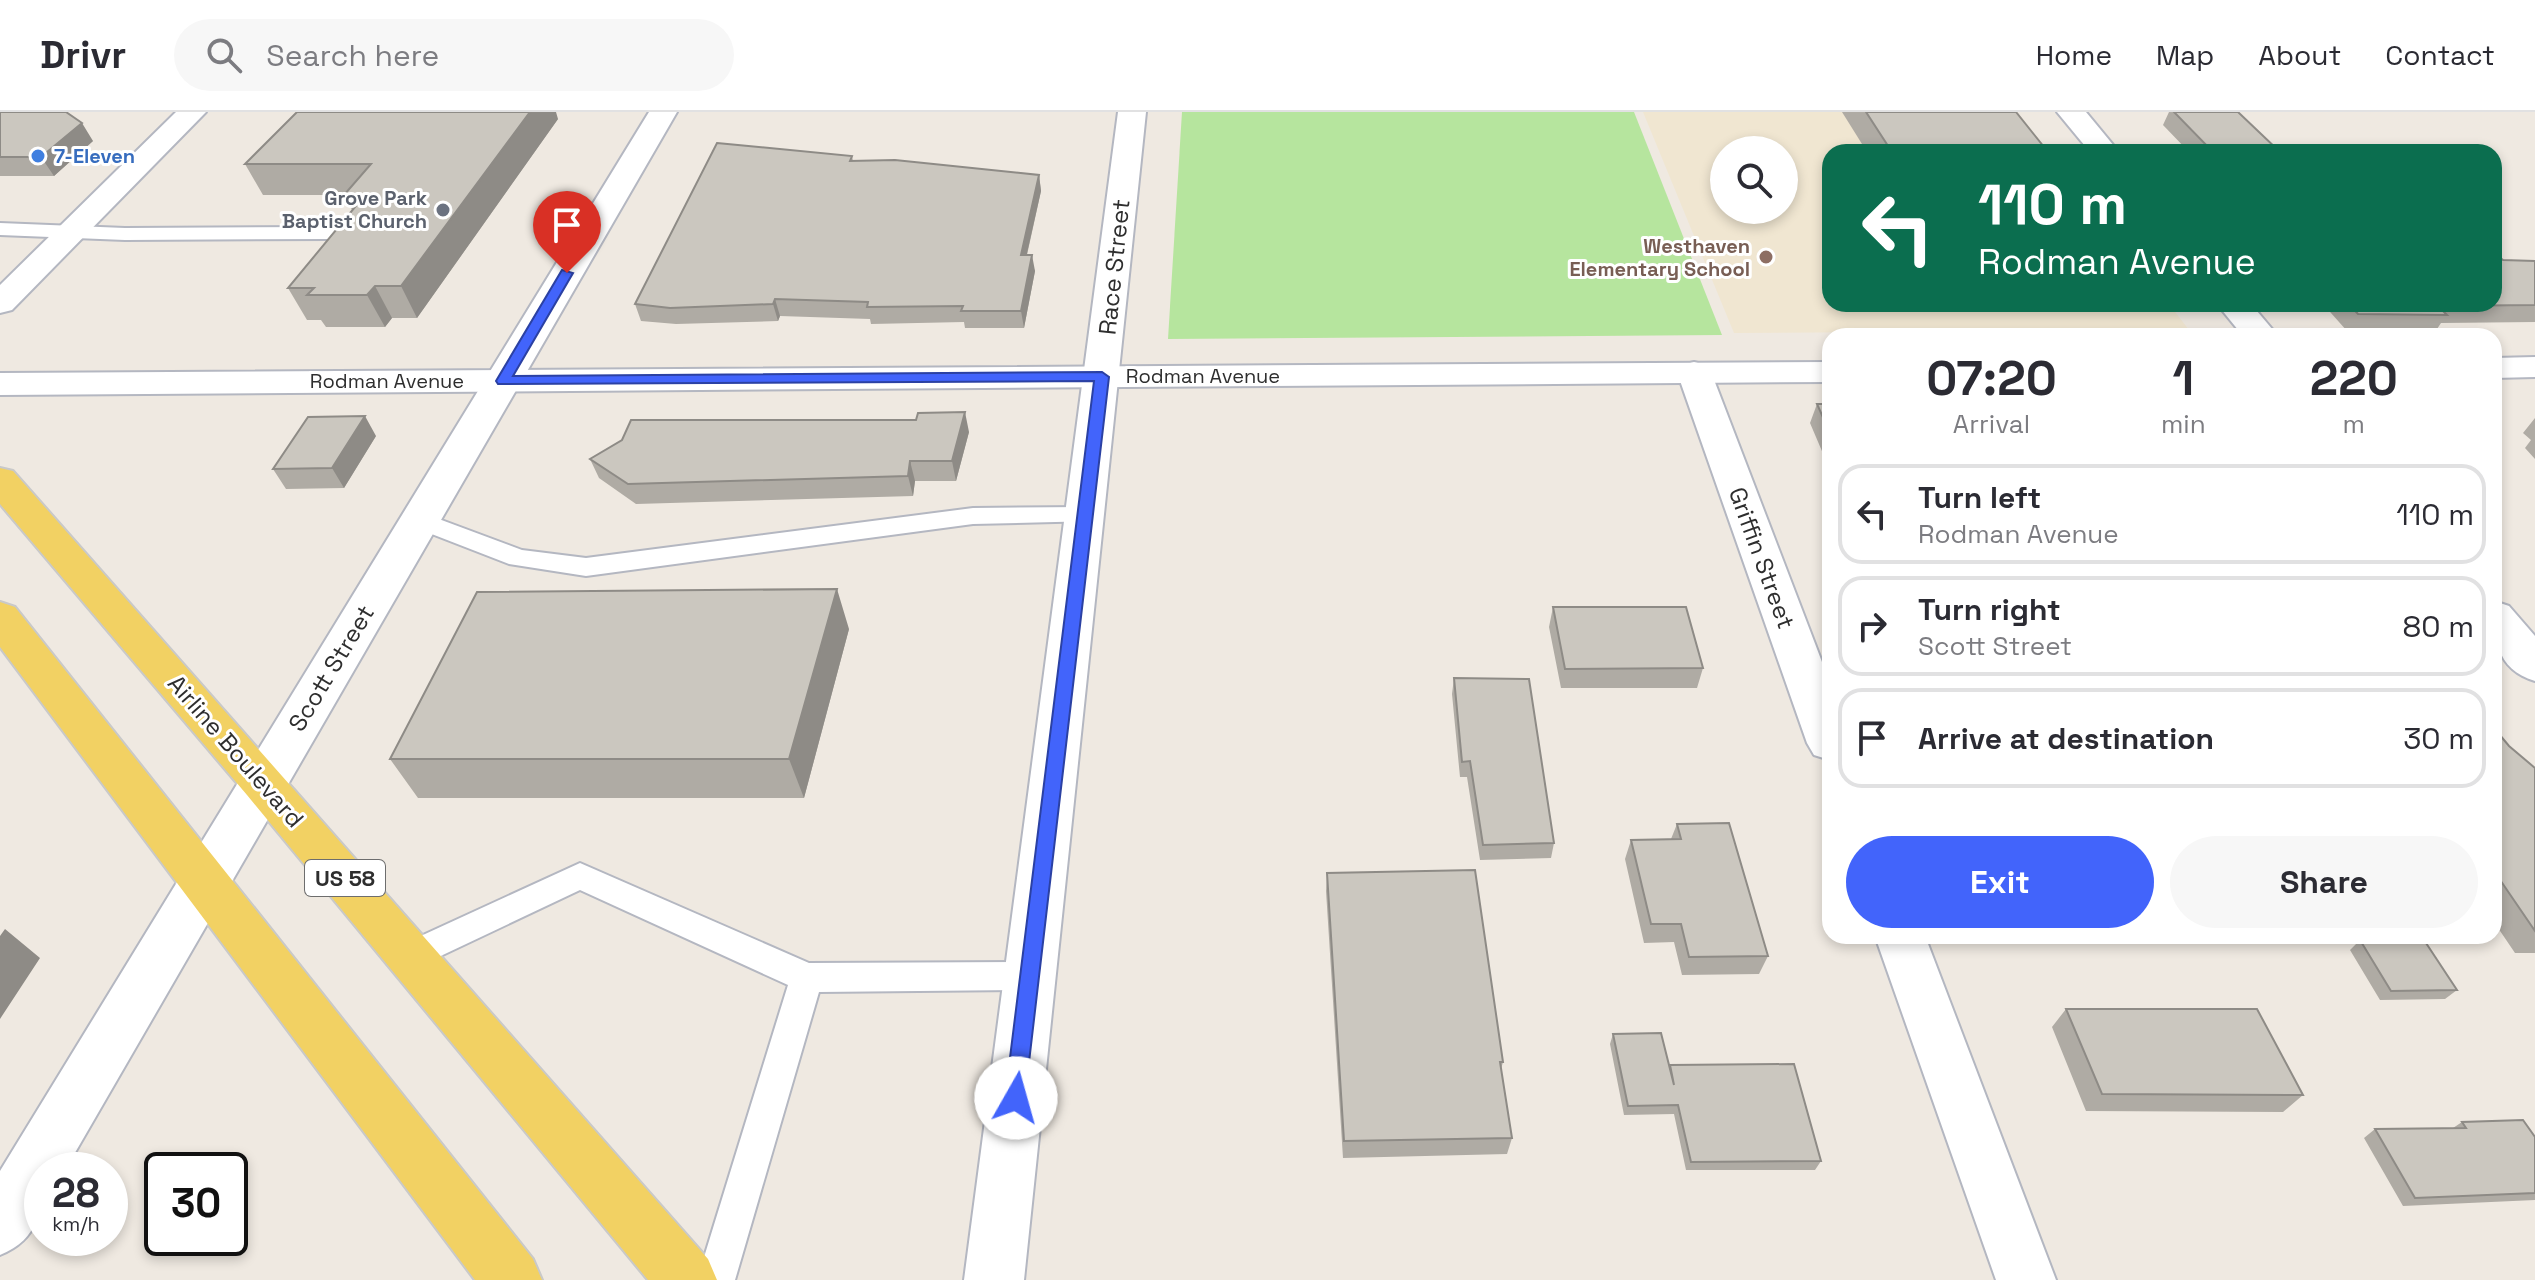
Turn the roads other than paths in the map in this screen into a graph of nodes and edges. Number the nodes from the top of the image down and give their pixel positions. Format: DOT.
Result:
graph roads {
  1 [pos="192,112"];
  2 [pos="663,112"];
  3 [pos="1132,112"];
  4 [pos="2071,112"];
  5 [pos="2098,144"];
  6 [pos="0,229"];
  7 [pos="74,231"];
  8 [pos="328,233"];
  9 [pos="0,303"];
  10 [pos="2240,312"];
  11 [pos="2254,328"];
  12 [pos="2535,367"];
  13 [pos="2502,368"];
  14 [pos="1694,372"];
  15 [pos="1822,372"];
  16 [pos="1102,377"];
  17 [pos="503,381"];
  18 [pos="0,384"];
  19 [pos="0,480"];
  20 [pos="1086,515"];
  21 [pos="420,520"];
  22 [pos="0,617"];
  23 [pos="2502,626"];
  24 [pos="2535,665"];
  25 [pos="1822,721"];
  26 [pos="263,782"];
  27 [pos="204,880"];
  28 [pos="1903,944"];
  29 [pos="411,956"];
  30 [pos="1031,976"];
  31 [pos="807,978"];
  32 [pos="0,1226"];
  33 [pos="512,1280"];
  34 [pos="687,1280"];
  35 [pos="716,1280"];
  36 [pos="994,1280"];
  37 [pos="2026,1280"];
  1 -- 7 [label="street"];
  2 -- 17 [label="street, Scott Street"];
  3 -- 16 [label="street, Race Street"];
  4 -- 5 [label="street"];
  6 -- 7 [label="lane"];
  7 -- 8 [label="lane"];
  7 -- 9 [label="street"];
  10 -- 11 [label="street"];
  12 -- 13 [label="street"];
  14 -- 15 [label="street, Rodman Avenue"];
  14 -- 16 [label="street, Rodman Avenue"];
  14 -- 25 [label="street, Griffin Street"];
  16 -- 17 [label="street, Rodman Avenue"];
  16 -- 20 [label="street, Race Street"];
  17 -- 18 [label="street, Rodman Avenue"];
  17 -- 21 [label="street, Scott Street"];
  19 -- 26 [label="main road, Airline Boulevard / US 58"];
  20 -- 21 [label="lane"];
  20 -- 30 [label="street, Race Street"];
  21 -- 26 [label="street, Scott Street"];
  22 -- 27 [label="main road"];
  23 -- 24 [label="street"];
  26 -- 27 [label="street, Scott Street"];
  26 -- 29 [label="main road, Airline Boulevard / US 58"];
  27 -- 32 [label="street, Scott Street"];
  27 -- 33 [label="main road"];
  28 -- 37 [label="street"];
  29 -- 31 [label="lane"];
  29 -- 34 [label="main road, Airline Boulevard / US 58"];
  30 -- 31 [label="lane"];
  30 -- 36 [label="street, Race Street"];
  31 -- 35 [label="lane"];
}
